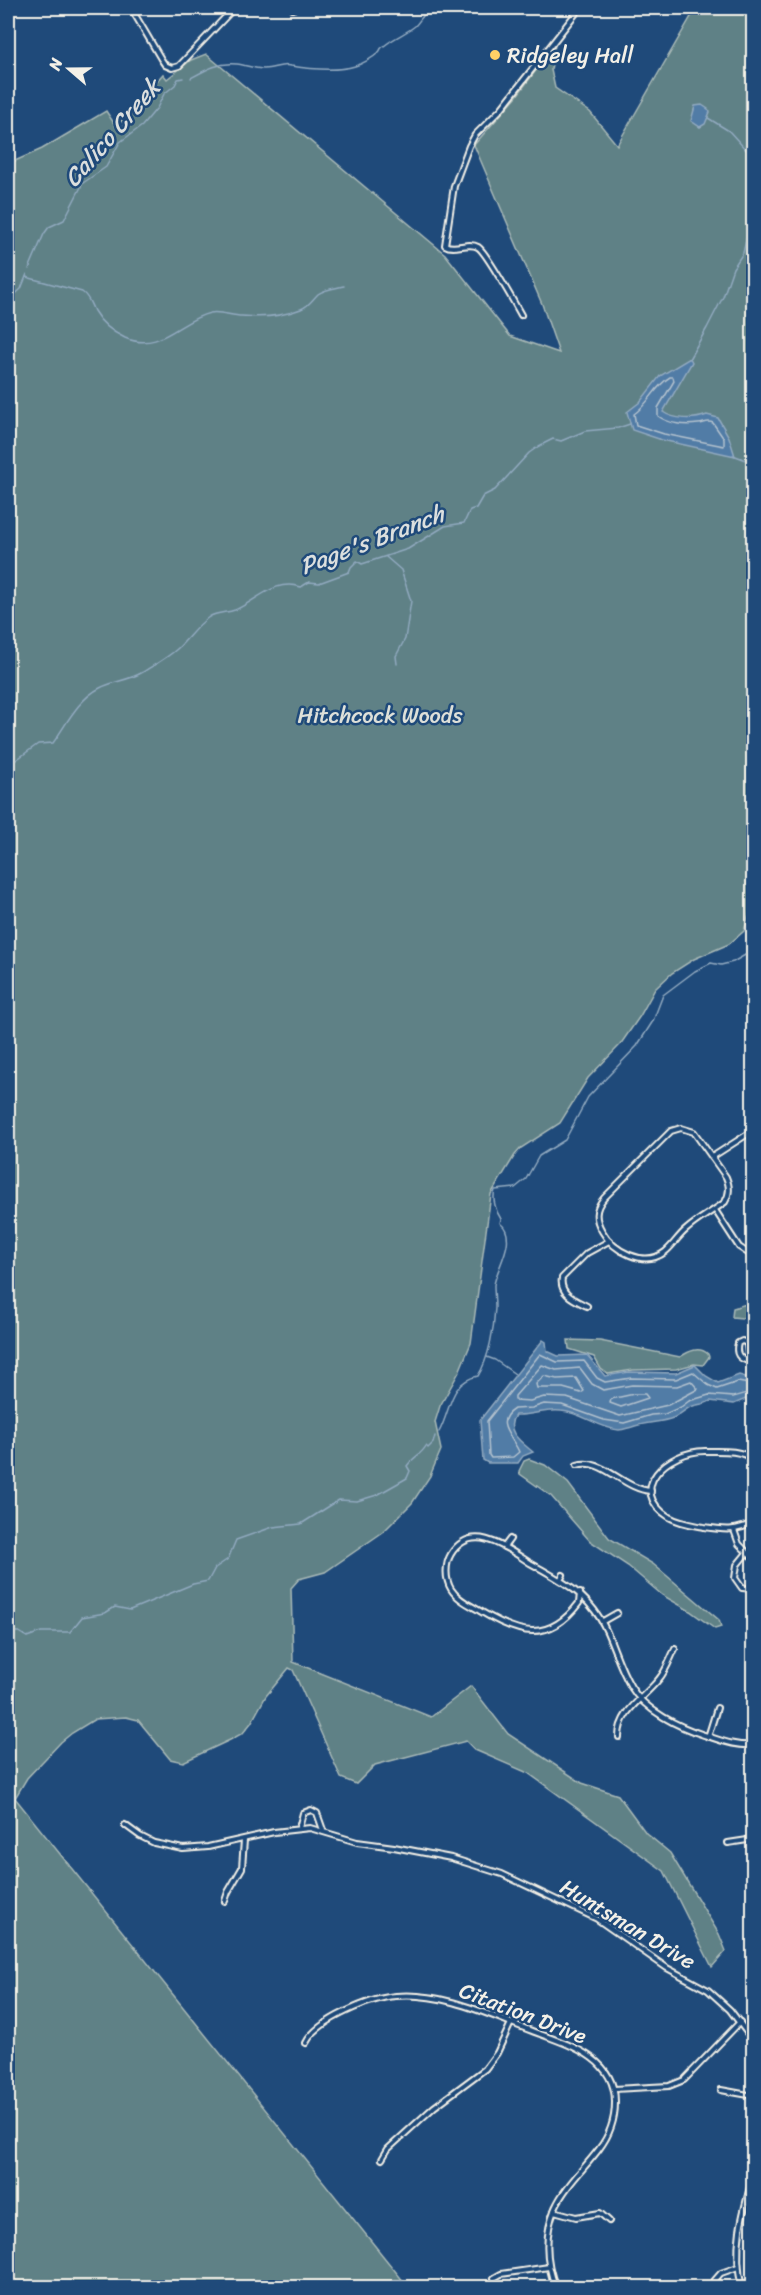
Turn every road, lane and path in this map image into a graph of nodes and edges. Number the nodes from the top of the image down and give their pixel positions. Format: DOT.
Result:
graph roads {
  1 [pos="131,8"];
  2 [pos="234,8"];
  3 [pos="580,8"];
  4 [pos="521,315"];
  5 [pos="753,1130"];
  6 [pos="712,1157"];
  7 [pos="715,1210"];
  8 [pos="609,1241"];
  9 [pos="753,1257"];
  10 [pos="587,1306"];
  11 [pos="750,1360"];
  12 [pos="753,1366"];
  13 [pos="752,1458"];
  14 [pos="577,1465"];
  15 [pos="651,1491"];
  16 [pos="753,1522"];
  17 [pos="734,1530"];
  18 [pos="510,1539"];
  19 [pos="504,1547"];
  20 [pos="746,1554"];
  21 [pos="753,1560"];
  22 [pos="563,1575"];
  23 [pos="560,1580"];
  24 [pos="753,1589"];
  25 [pos="580,1593"];
  26 [pos="617,1613"];
  27 [pos="603,1621"];
  28 [pos="675,1649"];
  29 [pos="640,1698"];
  30 [pos="717,1708"];
  31 [pos="618,1737"];
  32 [pos="708,1737"];
  33 [pos="753,1745"];
  34 [pos="125,1825"];
  35 [pos="299,1828"];
  36 [pos="325,1833"];
  37 [pos="753,1839"];
  38 [pos="244,1840"];
  39 [pos="728,1844"];
  40 [pos="225,1901"];
  41 [pos="740,2022"];
  42 [pos="511,2023"];
  43 [pos="753,2042"];
  44 [pos="306,2043"];
  45 [pos="614,2089"];
  46 [pos="721,2090"];
  47 [pos="753,2096"];
  48 [pos="382,2159"];
  49 [pos="753,2173"];
  50 [pos="554,2211"];
  51 [pos="609,2221"];
  52 [pos="549,2267"];
  53 [pos="738,2267"];
  54 [pos="494,2278"];
  55 [pos="556,2288"];
  56 [pos="708,2288"];
  57 [pos="742,2288"];
  1 -- 2 [label="street"];
  3 -- 4 [label="street"];
  5 -- 6 [label="street"];
  6 -- 7 [label="street"];
  6 -- 8 [label="street"];
  7 -- 8 [label="street"];
  7 -- 9 [label="street"];
  8 -- 10 [label="street"];
  11 -- 11 [label="street"];
  11 -- 12 [label="street"];
  13 -- 15 [label="street"];
  14 -- 15 [label="street"];
  15 -- 17 [label="street"];
  16 -- 17 [label="street"];
  17 -- 20 [label="street"];
  18 -- 19 [label="street"];
  19 -- 23 [label="street"];
  19 -- 25 [label="street"];
  20 -- 21 [label="street"];
  20 -- 24 [label="street"];
  22 -- 23 [label="street"];
  23 -- 25 [label="street"];
  25 -- 27 [label="street"];
  26 -- 27 [label="street"];
  27 -- 29 [label="street"];
  28 -- 29 [label="street"];
  29 -- 31 [label="street"];
  29 -- 32 [label="street"];
  30 -- 32 [label="street"];
  32 -- 33 [label="street"];
  34 -- 38 [label="street, Huntsman Drive"];
  35 -- 36 [label="street, Huntsman Drive"];
  35 -- 36 [label="street, Huntsman Drive"];
  35 -- 38 [label="street, Huntsman Drive"];
  36 -- 41 [label="street, Huntsman Drive"];
  37 -- 39 [label="street"];
  38 -- 40 [label="street"];
  41 -- 43 [label="street, Huntsman Drive"];
  41 -- 45 [label="street"];
  42 -- 44 [label="street, Citation Drive"];
  42 -- 45 [label="street, Citation Drive"];
  42 -- 48 [label="street"];
  45 -- 50 [label="street"];
  46 -- 47 [label="street"];
  49 -- 53 [label="street"];
  50 -- 51 [label="street"];
  50 -- 52 [label="street"];
  52 -- 54 [label="street"];
  52 -- 55 [label="street"];
  53 -- 56 [label="street"];
  53 -- 57 [label="street"];
}
